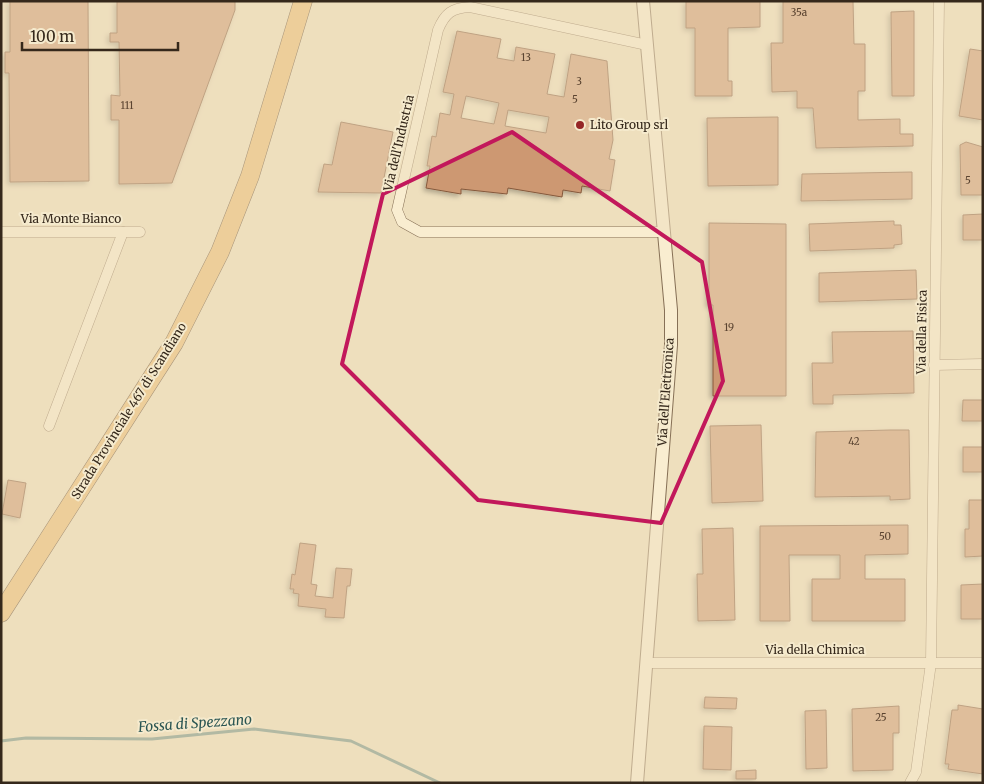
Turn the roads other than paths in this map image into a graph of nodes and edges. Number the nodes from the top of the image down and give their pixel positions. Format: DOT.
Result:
graph roads {
  1 [pos="303,1"];
  2 [pos="643,1"];
  3 [pos="938,1"];
  4 [pos="647,45"];
  5 [pos="1,232"];
  6 [pos="123,232"];
  7 [pos="140,232"];
  8 [pos="664,232"];
  9 [pos="934,364"];
  10 [pos="983,364"];
  11 [pos="48,426"];
  12 [pos="1,612"];
  13 [pos="646,663"];
  14 [pos="932,663"];
  15 [pos="983,663"];
  16 [pos="637,783"];
  17 [pos="910,783"];
  1 -- 12 [label="highway, Strada Provinciale 467 di Scandiano"];
  2 -- 4 [label="street, Via dell'Elettronica"];
  3 -- 9 [label="street, Via della Fisica"];
  4 -- 8 [label="street, Via dell'Elettronica"];
  4 -- 8 [label="street, Via dell'Industria"];
  5 -- 6 [label="street, Via Monte Bianco"];
  6 -- 7 [label="street, Via Monte Bianco"];
  6 -- 11 [label="street"];
  8 -- 13 [label="street, Via dell'Elettronica"];
  9 -- 10 [label="street"];
  9 -- 14 [label="street, Via della Fisica"];
  13 -- 14 [label="street, Via della Chimica"];
  13 -- 16 [label="street, Via dell'Elettronica"];
  14 -- 15 [label="street, Via della Chimica"];
  14 -- 17 [label="street, Via della Fisica"];
}
